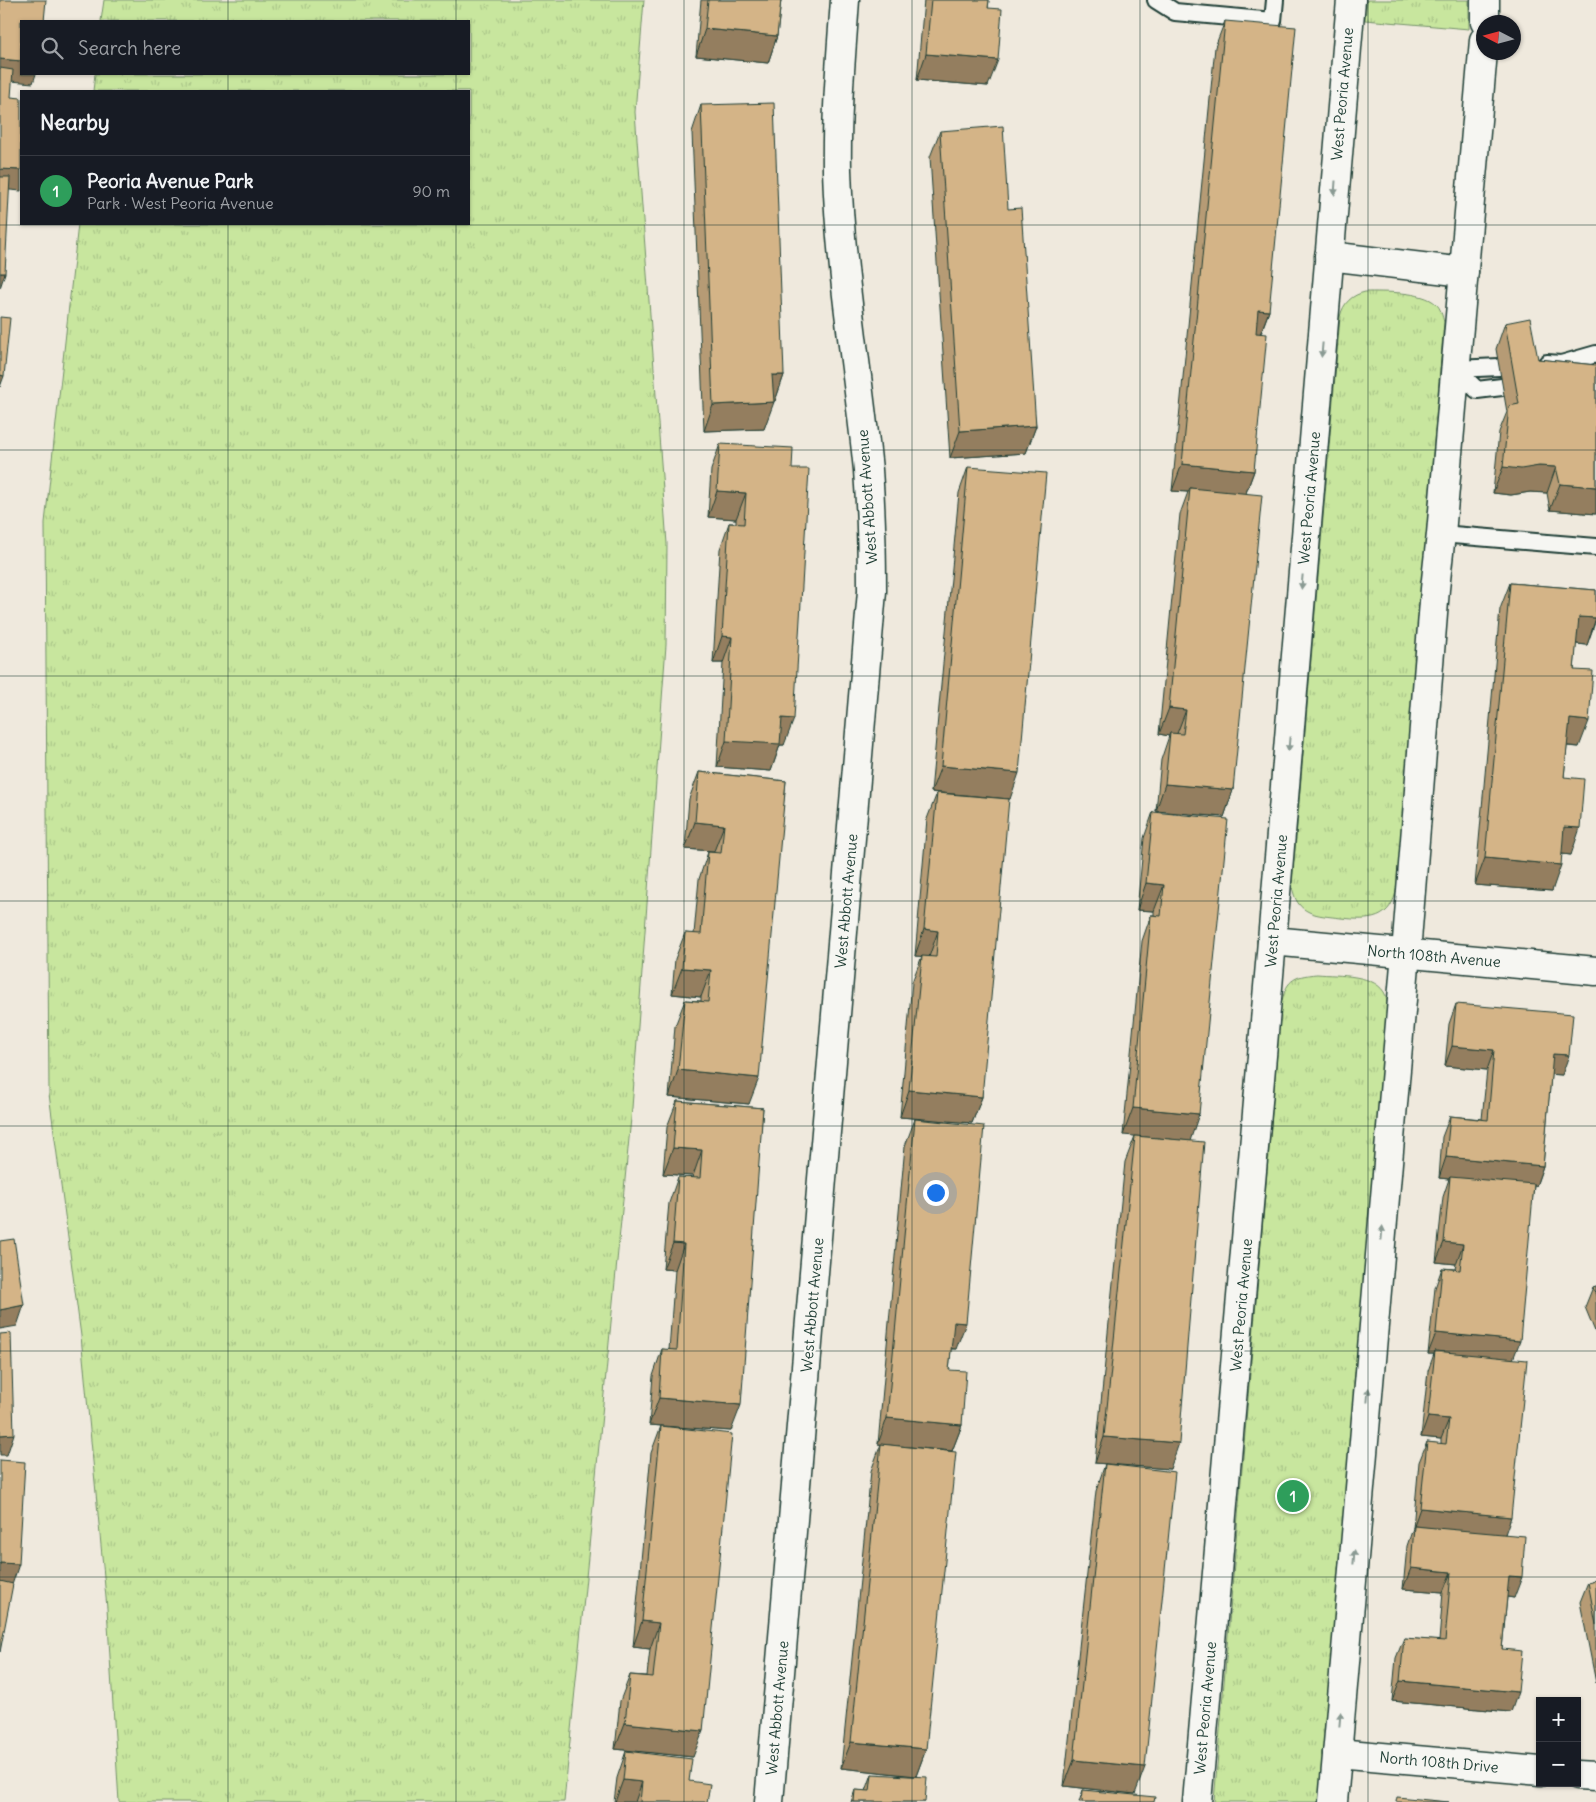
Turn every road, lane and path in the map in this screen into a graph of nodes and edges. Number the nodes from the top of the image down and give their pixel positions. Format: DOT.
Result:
graph roads {
  1 [pos="845,0"];
  2 [pos="1156,0"];
  3 [pos="1275,0"];
  4 [pos="1351,0"];
  5 [pos="1485,0"];
  6 [pos="1485,15"];
  7 [pos="1482,60"];
  8 [pos="1329,256"];
  9 [pos="1464,272"];
  10 [pos="1596,354"];
  11 [pos="1499,367"];
  12 [pos="1456,369"];
  13 [pos="1534,369"];
  14 [pos="1502,387"];
  15 [pos="1441,534"];
  16 [pos="1596,547"];
  17 [pos="1272,941"];
  18 [pos="1406,953"];
  19 [pos="1596,971"];
  20 [pos="1337,1753"];
  21 [pos="1536,1771"];
  22 [pos="1581,1774"];
  23 [pos="1596,1776"];
  24 [pos="769,1802"];
  25 [pos="1197,1802"];
  26 [pos="1334,1802"];
  1 -- 24 [label="street, West Abbott Avenue"];
  2 -- 3 [label="lane"];
  4 -- 8 [label="street, West Peoria Avenue, one-way"];
  5 -- 6 [label="street"];
  7 -- 9 [label="street"];
  8 -- 9 [label="street"];
  8 -- 17 [label="street, West Peoria Avenue, one-way"];
  9 -- 12 [label="street"];
  10 -- 13 [label="lane"];
  11 -- 12 [label="lane"];
  12 -- 14 [label="lane"];
  12 -- 15 [label="street"];
  15 -- 16 [label="lane"];
  15 -- 18 [label="street"];
  17 -- 18 [label="street, North 108th Avenue"];
  17 -- 25 [label="street, West Peoria Avenue"];
  18 -- 19 [label="street, North 108th Avenue"];
  20 -- 18 [label="street, one-way"];
  20 -- 21 [label="street, North 108th Drive"];
  20 -- 26 [label="street"];
  22 -- 23 [label="street"];
}
